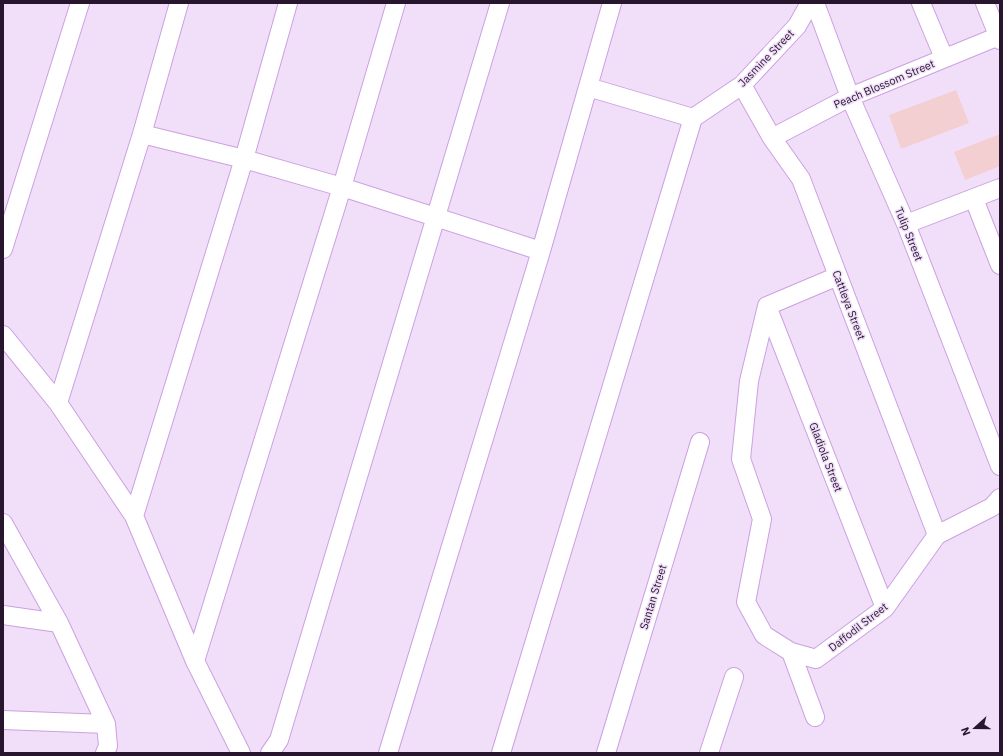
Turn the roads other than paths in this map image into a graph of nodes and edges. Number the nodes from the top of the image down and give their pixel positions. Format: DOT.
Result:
graph roads {
  1 [pos="80,3"];
  2 [pos="179,3"];
  3 [pos="288,3"];
  4 [pos="396,3"];
  5 [pos="500,3"];
  6 [pos="612,3"];
  7 [pos="810,3"];
  8 [pos="815,3"];
  9 [pos="921,3"];
  10 [pos="985,3"];
  11 [pos="999,38"];
  12 [pos="944,58"];
  13 [pos="742,85"];
  14 [pos="588,87"];
  15 [pos="850,97"];
  16 [pos="692,118"];
  17 [pos="142,134"];
  18 [pos="772,138"];
  19 [pos="244,159"];
  20 [pos="342,187"];
  21 [pos="1000,188"];
  22 [pos="974,200"];
  23 [pos="435,217"];
  24 [pos="906,224"];
  25 [pos="3,249"];
  26 [pos="541,251"];
  27 [pos="1000,265"];
  28 [pos="838,276"];
  29 [pos="767,306"];
  30 [pos="3,335"];
  31 [pos="58,403"];
  32 [pos="700,442"];
  33 [pos="1000,466"];
  34 [pos="1000,498"];
  35 [pos="134,516"];
  36 [pos="3,523"];
  37 [pos="937,536"];
  38 [pos="886,608"];
  39 [pos="3,615"];
  40 [pos="59,623"];
  41 [pos="791,652"];
  42 [pos="195,661"];
  43 [pos="734,677"];
  44 [pos="815,717"];
  45 [pos="3,720"];
  46 [pos="106,724"];
  47 [pos="105,753"];
  48 [pos="241,753"];
  49 [pos="270,753"];
  50 [pos="388,753"];
  51 [pos="501,753"];
  52 [pos="606,753"];
  53 [pos="708,753"];
  1 -- 25 [label="street"];
  2 -- 17 [label="street"];
  3 -- 19 [label="street"];
  4 -- 20 [label="street"];
  5 -- 23 [label="street"];
  6 -- 14 [label="street"];
  7 -- 13 [label="street, Jasmine Street"];
  8 -- 15 [label="street, Tulip Street"];
  9 -- 12 [label="street"];
  10 -- 11 [label="street"];
  11 -- 12 [label="street, Peach Blossom Street"];
  12 -- 15 [label="street, Peach Blossom Street"];
  13 -- 16 [label="street, Jasmine Street"];
  13 -- 18 [label="street, Cattleya Street"];
  14 -- 16 [label="street"];
  14 -- 26 [label="street"];
  15 -- 18 [label="street, Peach Blossom Street"];
  15 -- 24 [label="street, Tulip Street"];
  16 -- 51 [label="street"];
  17 -- 19 [label="street"];
  17 -- 31 [label="street"];
  18 -- 28 [label="street, Cattleya Street"];
  19 -- 20 [label="street"];
  19 -- 35 [label="street"];
  20 -- 23 [label="street"];
  20 -- 42 [label="street"];
  21 -- 22 [label="street"];
  22 -- 24 [label="street"];
  22 -- 27 [label="street"];
  23 -- 26 [label="street"];
  23 -- 49 [label="street"];
  24 -- 33 [label="street, Tulip Street"];
  26 -- 50 [label="street"];
  28 -- 29 [label="street"];
  28 -- 37 [label="street, Cattleya Street"];
  29 -- 38 [label="street, Gladiola Street"];
  29 -- 41 [label="street, Daffodil Street"];
  30 -- 31 [label="street"];
  31 -- 35 [label="street"];
  32 -- 52 [label="street, Santan Street"];
  34 -- 37 [label="street, Daffodil Street"];
  35 -- 42 [label="street"];
  36 -- 40 [label="street"];
  37 -- 38 [label="street, Daffodil Street"];
  38 -- 41 [label="street, Daffodil Street"];
  39 -- 40 [label="street"];
  40 -- 46 [label="street"];
  41 -- 44 [label="street"];
  42 -- 48 [label="street"];
  43 -- 53 [label="street"];
  45 -- 46 [label="street"];
  46 -- 47 [label="street"];
}
